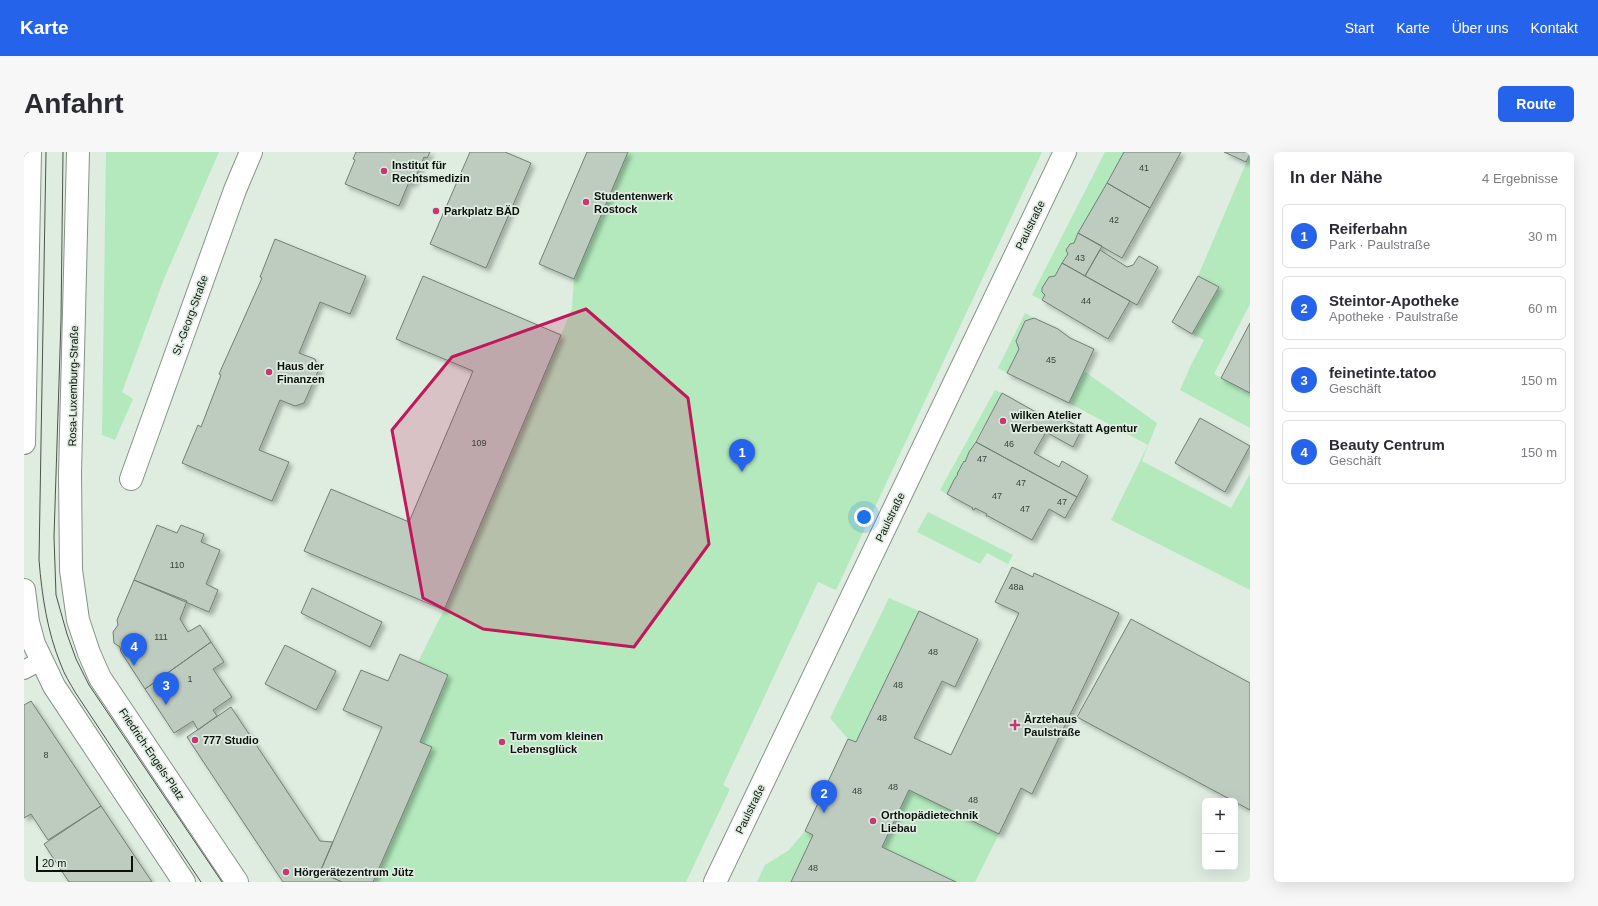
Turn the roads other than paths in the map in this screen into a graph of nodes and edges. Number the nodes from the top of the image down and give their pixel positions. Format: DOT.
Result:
graph roads {
  1 [pos="30,152"];
  2 [pos="78,152"];
  3 [pos="251,152"];
  4 [pos="1065,152"];
  5 [pos="24,443"];
  6 [pos="131,479"];
  7 [pos="24,590"];
  8 [pos="78,620"];
  9 [pos="33,665"];
  10 [pos="184,882"];
  11 [pos="237,882"];
  12 [pos="715,882"];
  1 -- 5 [label="street"];
  2 -- 8 [label="street, Rosa-Luxemburg-Straße"];
  3 -- 6 [label="street, St.-Georg-Straße"];
  4 -- 12 [label="street, Paulstraße"];
  7 -- 9 [label="street"];
  8 -- 11 [label="street, Friedrich-Engels-Platz"];
  9 -- 10 [label="street"];
}
